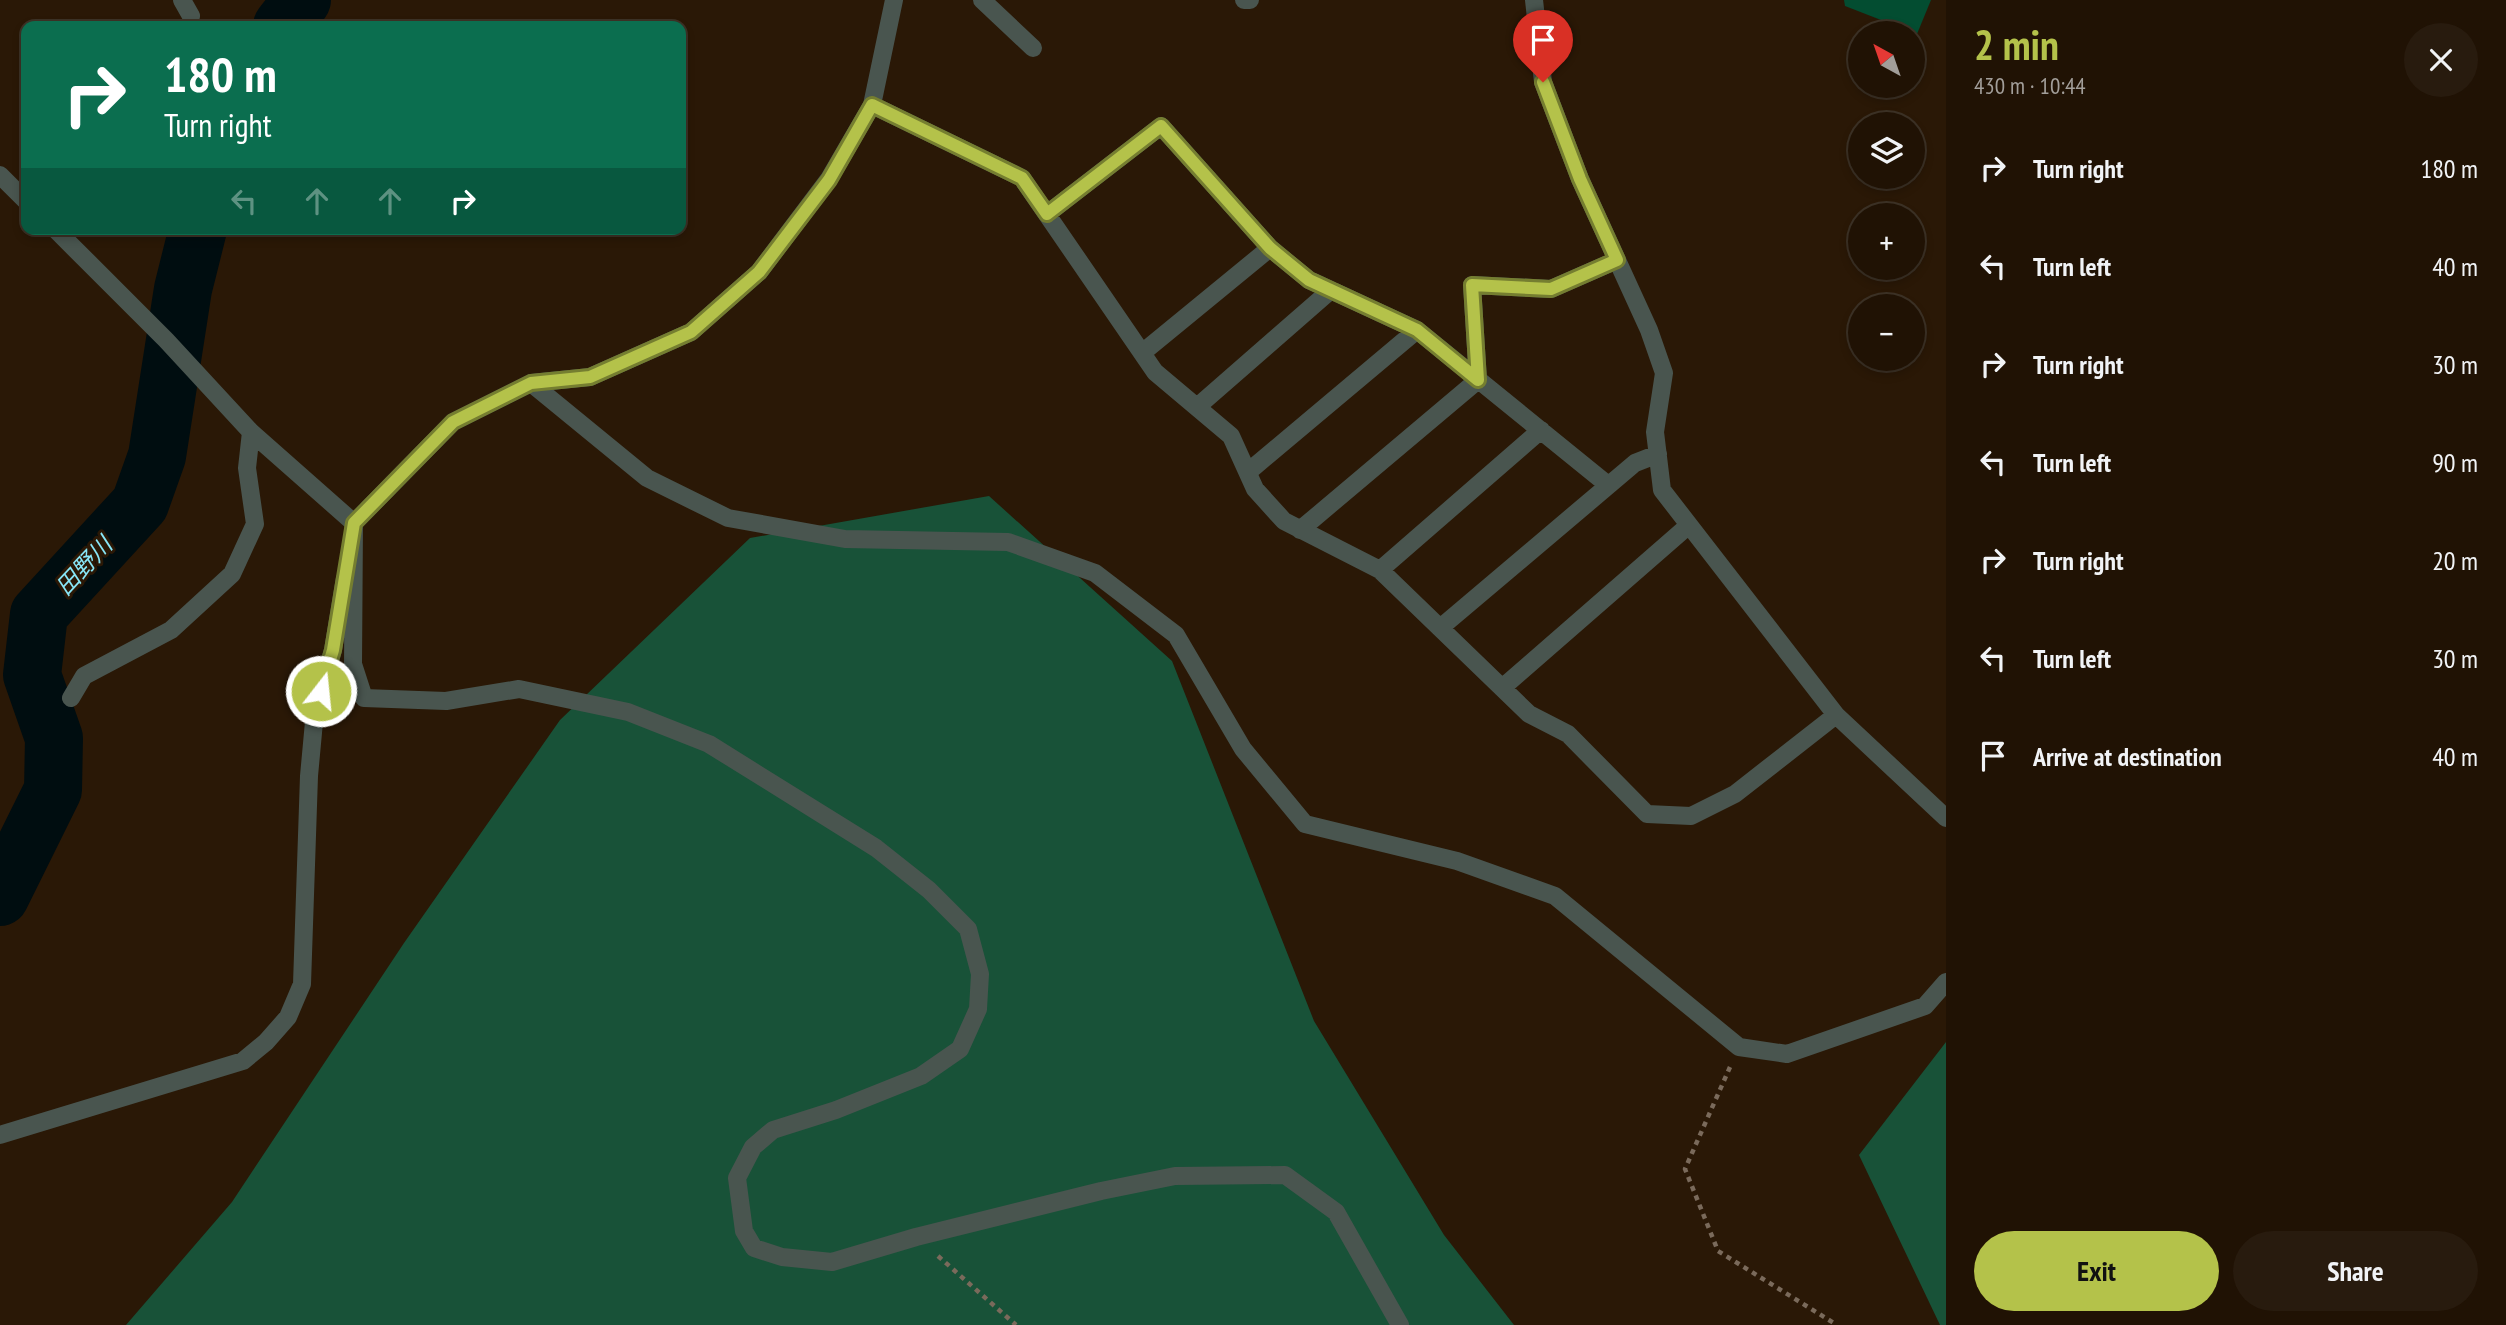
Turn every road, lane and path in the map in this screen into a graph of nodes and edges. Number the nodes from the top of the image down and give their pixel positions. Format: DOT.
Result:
graph roads {
  1 [pos="183,0"];
  2 [pos="894,0"];
  3 [pos="982,0"];
  4 [pos="1244,0"];
  5 [pos="1250,0"];
  6 [pos="1534,0"];
  7 [pos="191,16"];
  8 [pos="1033,48"];
  9 [pos="872,105"];
  10 [pos="0,175"];
  11 [pos="21,196"];
  12 [pos="1047,214"];
  13 [pos="61,235"];
  14 [pos="1270,248"];
  15 [pos="1617,260"];
  16 [pos="1331,290"];
  17 [pos="1417,330"];
  18 [pos="1142,353"];
  19 [pos="1478,380"];
  20 [pos="531,383"];
  21 [pos="1196,407"];
  22 [pos="1541,430"];
  23 [pos="251,432"];
  24 [pos="1658,454"];
  25 [pos="1248,471"];
  26 [pos="1608,485"];
  27 [pos="354,523"];
  28 [pos="1689,525"];
  29 [pos="1300,530"];
  30 [pos="1380,570"];
  31 [pos="1440,628"];
  32 [pos="1502,688"];
  33 [pos="71,698"];
  34 [pos="1836,715"];
  35 [pos="1946,818"];
  36 [pos="1946,982"];
  37 [pos="1739,1047"];
  38 [pos="0,1135"];
  39 [pos="916,1237"];
  40 [pos="1016,1325"];
  41 [pos="1400,1325"];
  42 [pos="1837,1325"];
  1 -- 7 [label="street"];
  2 -- 9 [label="street"];
  3 -- 8 [label="street"];
  4 -- 5 [label="street"];
  6 -- 15 [label="street"];
  9 -- 12 [label="street"];
  9 -- 20 [label="street"];
  10 -- 11 [label="street"];
  12 -- 14 [label="street"];
  12 -- 18 [label="street"];
  13 -- 23 [label="street"];
  14 -- 16 [label="street"];
  14 -- 18 [label="street"];
  15 -- 19 [label="street"];
  15 -- 24 [label="street"];
  16 -- 17 [label="street"];
  16 -- 21 [label="street"];
  17 -- 19 [label="street"];
  17 -- 25 [label="street"];
  18 -- 21 [label="street"];
  19 -- 22 [label="street"];
  19 -- 29 [label="street"];
  20 -- 27 [label="street"];
  20 -- 37 [label="street"];
  21 -- 25 [label="street"];
  22 -- 26 [label="street"];
  22 -- 30 [label="street"];
  23 -- 27 [label="street"];
  23 -- 33 [label="street"];
  24 -- 26 [label="street"];
  24 -- 28 [label="street"];
  25 -- 29 [label="street"];
  26 -- 31 [label="street"];
  27 -- 38 [label="street"];
  27 -- 39 [label="street"];
  28 -- 32 [label="street"];
  28 -- 34 [label="street"];
  29 -- 30 [label="street"];
  30 -- 31 [label="street"];
  31 -- 32 [label="street"];
  32 -- 34 [label="street"];
  34 -- 35 [label="street"];
  36 -- 37 [label="street"];
  37 -- 42 [label="path"];
  39 -- 40 [label="path"];
  39 -- 41 [label="street"];
}
